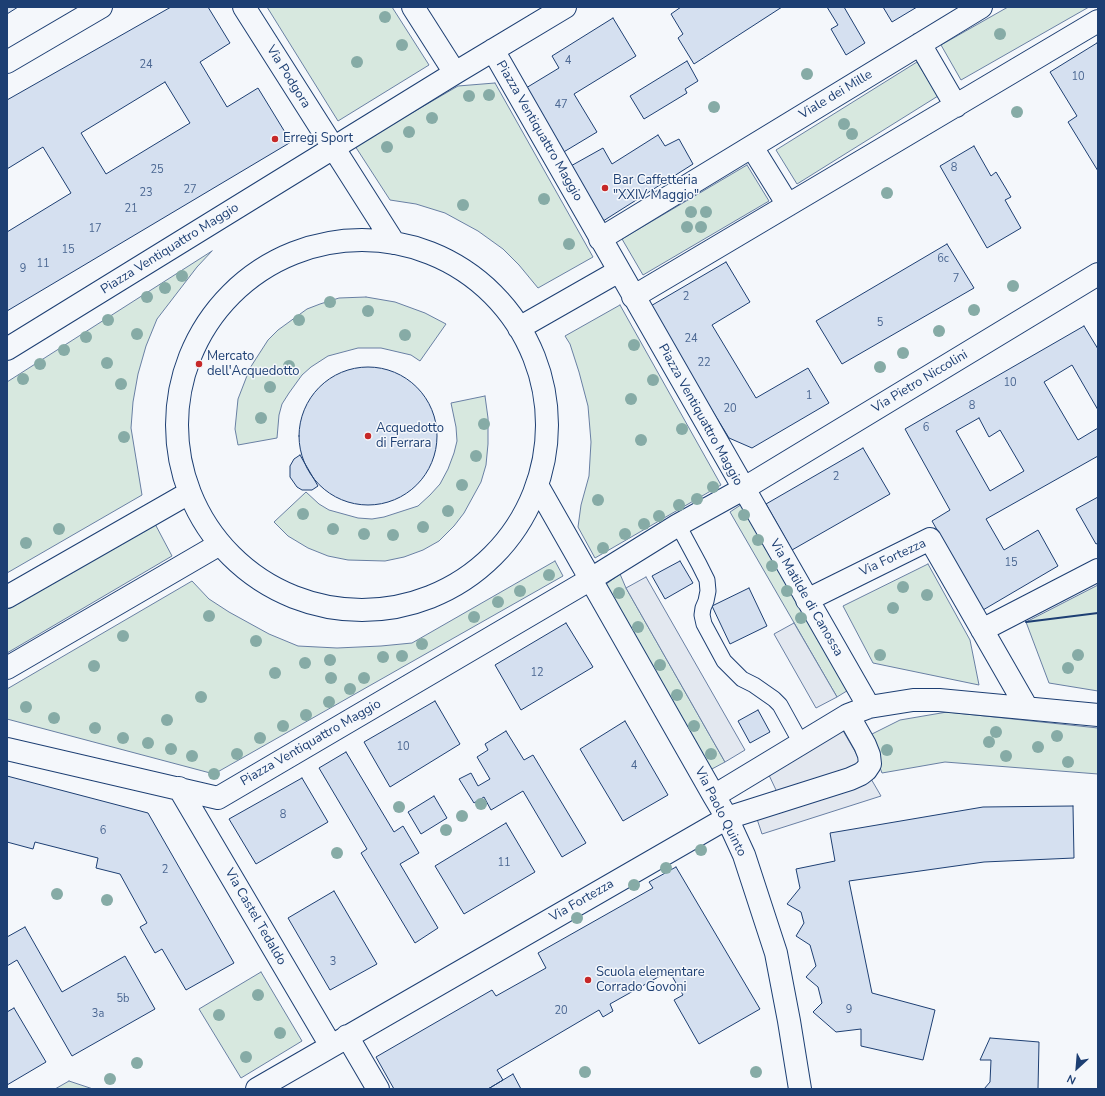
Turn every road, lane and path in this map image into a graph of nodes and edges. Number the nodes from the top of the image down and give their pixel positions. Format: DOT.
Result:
graph roads {
  1 [pos="101,7"];
  2 [pos="244,7"];
  3 [pos="413,7"];
  4 [pos="565,7"];
  5 [pos="981,7"];
  6 [pos="1098,21"];
  7 [pos="920,44"];
  8 [pos="493,50"];
  9 [pos="7,62"];
  10 [pos="455,73"];
  11 [pos="956,106"];
  12 [pos="752,147"];
  13 [pos="332,148"];
  14 [pos="788,205"];
  15 [pos="600,239"];
  16 [pos="394,243"];
  17 [pos="619,271"];
  18 [pos="1098,274"];
  19 [pos="633,297"];
  20 [pos="519,328"];
  21 [pos="7,349"];
  22 [pos="537,485"];
  23 [pos="743,489"];
  24 [pos="189,493"];
  25 [pos="678,525"];
  26 [pos="220,544"];
  27 [pos="1098,570"];
  28 [pos="591,579"];
  29 [pos="7,597"];
  30 [pos="807,600"];
  31 [pos="982,630"];
  32 [pos="7,668"];
  33 [pos="869,707"];
  34 [pos="1027,708"];
  35 [pos="848,715"];
  36 [pos="1098,715"];
  37 [pos="801,743"];
  38 [pos="7,749"];
  39 [pos="180,788"];
  40 [pos="714,796"];
  41 [pos="727,818"];
  42 [pos="339,1041"];
  43 [pos="257,1089"];
  44 [pos="378,1089"];
  45 [pos="800,1089"];
  1 -- 9 [label="street"];
  2 -- 13 [label="street, Via Podgora"];
  3 -- 10 [label="street"];
  4 -- 8 [label="street"];
  5 -- 7 [label="street, Viale dei Mille"];
  6 -- 11 [label="street"];
  7 -- 11 [label="street"];
  7 -- 12 [label="street, Viale dei Mille"];
  8 -- 10 [label="street, Piazza Ventiquattro Maggio"];
  8 -- 15 [label="street, Piazza Ventiquattro Maggio"];
  10 -- 13 [label="street, Piazza Ventiquattro Maggio"];
  11 -- 14 [label="street"];
  12 -- 14 [label="street"];
  12 -- 15 [label="street, Viale dei Mille"];
  13 -- 16 [label="street"];
  13 -- 21 [label="street, Piazza Ventiquattro Maggio"];
  14 -- 19 [label="street"];
  15 -- 17 [label="street, Piazza Ventiquattro Maggio"];
  16 -- 20 [label="street"];
  16 -- 24 [label="street"];
  17 -- 19 [label="street, Piazza Ventiquattro Maggio"];
  17 -- 20 [label="street"];
  18 -- 23 [label="street, Via Pietro Niccolini"];
  19 -- 23 [label="street, Piazza Ventiquattro Maggio"];
  20 -- 22 [label="street"];
  22 -- 26 [label="street"];
  22 -- 28 [label="street"];
  23 -- 25 [label="street, Piazza Ventiquattro Maggio"];
  23 -- 30 [label="street, Via Matilde di Canossa"];
  24 -- 26 [label="street"];
  24 -- 29 [label="street"];
  25 -- 28 [label="street, Piazza Ventiquattro Maggio"];
  25 -- 37 [label="lane"];
  26 -- 32 [label="street"];
  27 -- 31 [label="street"];
  28 -- 39 [label="street, Piazza Ventiquattro Maggio"];
  28 -- 40 [label="street, Via Paolo Quinto"];
  30 -- 31 [label="street, Via Fortezza"];
  30 -- 33 [label="street, Via Matilde di Canossa"];
  31 -- 34 [label="street, Via Fortezza"];
  33 -- 34 [label="street"];
  33 -- 35 [label="street"];
  34 -- 36 [label="street"];
  35 -- 37 [label="street"];
  35 -- 41 [label="street, Via Fortezza"];
  37 -- 40 [label="street"];
  38 -- 39 [label="street, Piazza Ventiquattro Maggio"];
  39 -- 42 [label="street, Via Castel Tedaldo"];
  40 -- 41 [label="street, Via Paolo Quinto"];
  41 -- 42 [label="street, Via Fortezza"];
  41 -- 45 [label="street, Via Paolo Quinto"];
  42 -- 43 [label="street, Via Fortezza"];
  42 -- 44 [label="street, Via Castel Tedaldo"];
}
